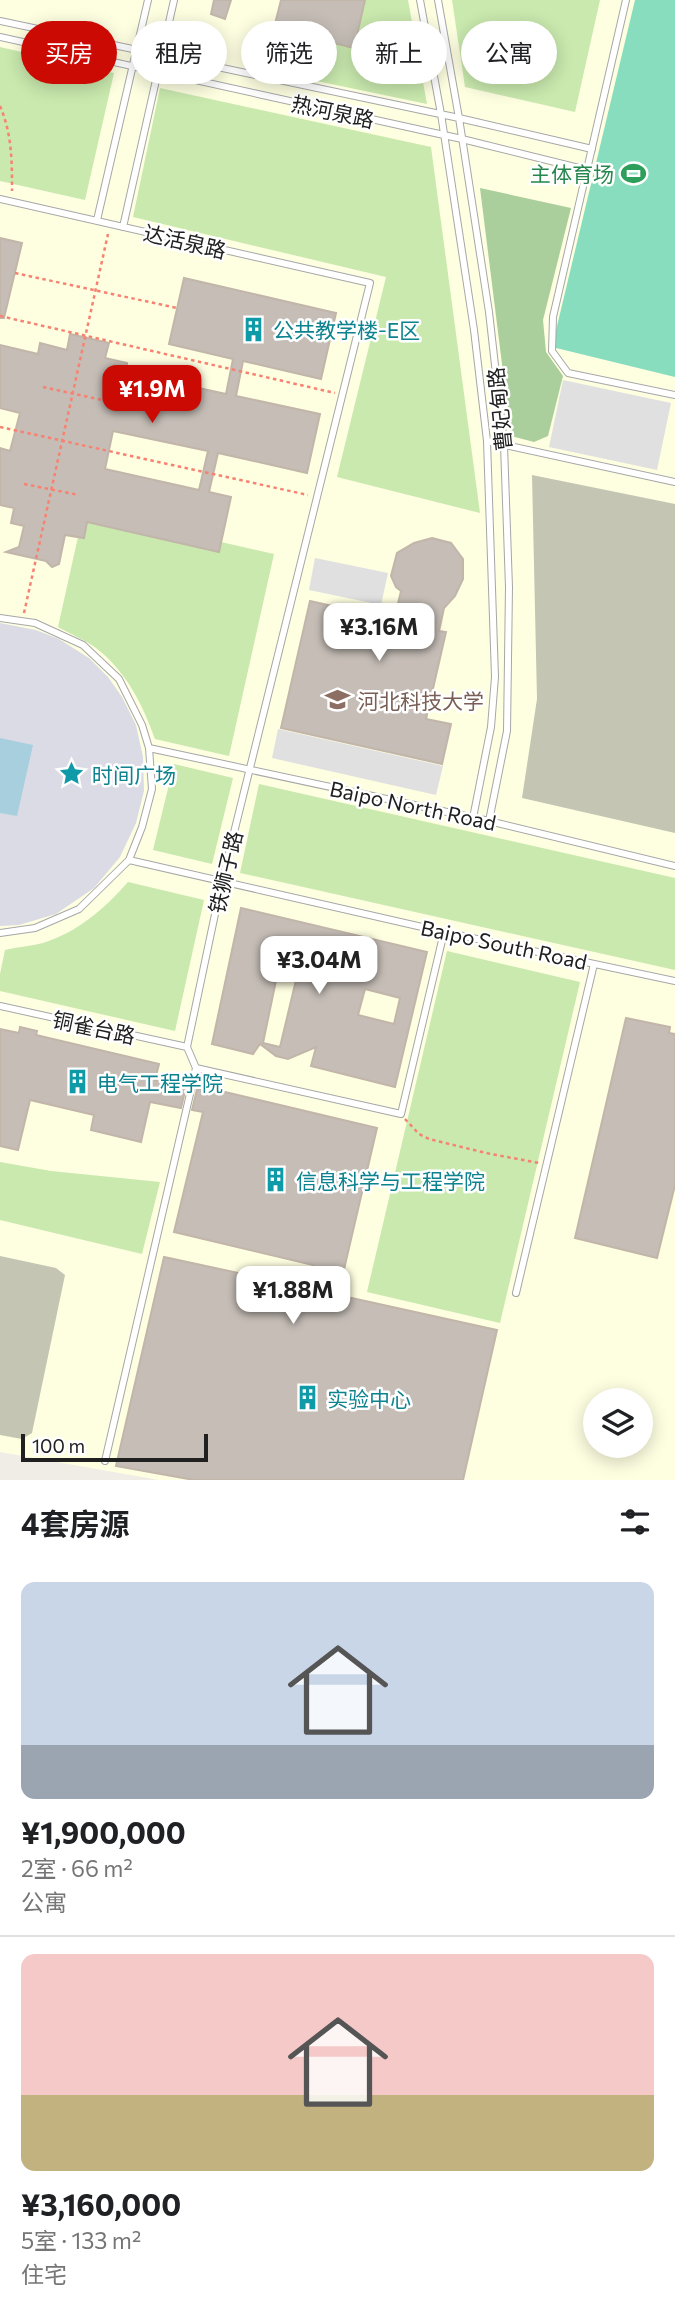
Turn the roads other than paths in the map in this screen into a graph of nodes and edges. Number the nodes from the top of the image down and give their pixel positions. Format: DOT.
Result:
graph roads {
  1 [pos="148,0"];
  2 [pos="174,0"];
  3 [pos="420,0"];
  4 [pos="438,0"];
  5 [pos="626,0"];
  6 [pos="0,20"];
  7 [pos="143,21"];
  8 [pos="169,21"];
  9 [pos="0,37"];
  10 [pos="131,50"];
  11 [pos="131,68"];
  12 [pos="227,70"];
  13 [pos="131,72"];
  14 [pos="156,84"];
  15 [pos="209,84"];
  16 [pos="442,114"];
  17 [pos="459,118"];
  18 [pos="444,135"];
  19 [pos="462,138"];
  20 [pos="592,149"];
  21 [pos="587,170"];
  22 [pos="0,200"];
  23 [pos="97,220"];
  24 [pos="123,227"];
  25 [pos="370,284"];
  26 [pos="675,395"];
  27 [pos="487,441"];
  28 [pos="504,445"];
  29 [pos="675,482"];
  30 [pos="0,618"];
  31 [pos="149,748"];
  32 [pos="250,769"];
  33 [pos="473,818"];
  34 [pos="489,821"];
  35 [pos="129,860"];
  36 [pos="675,866"];
  37 [pos="222,881"];
  38 [pos="444,932"];
  39 [pos="0,933"];
  40 [pos="594,964"];
  41 [pos="675,981"];
  42 [pos="0,1006"];
  43 [pos="187,1047"];
  44 [pos="196,1068"];
  45 [pos="516,1293"];
  46 [pos="104,1461"];
  1 -- 7 [label="lane"];
  2 -- 8 [label="lane"];
  3 -- 16 [label="lane, 曹妃甸路"];
  4 -- 17 [label="lane, 曹妃甸路"];
  5 -- 20 [label="lane"];
  6 -- 10 [label="lane, 热河泉路"];
  9 -- 11 [label="lane, 热河泉路"];
  12 -- 16 [label="lane, 热河泉路"];
  13 -- 23 [label="lane"];
  14 -- 24 [label="lane"];
  15 -- 18 [label="lane, 热河泉路"];
  16 -- 17 [label="lane, 热河泉路"];
  16 -- 18 [label="lane, 曹妃甸路"];
  17 -- 19 [label="lane, 曹妃甸路"];
  17 -- 20 [label="lane, 热河泉路"];
  18 -- 19 [label="lane, 热河泉路"];
  18 -- 27 [label="lane, 曹妃甸路"];
  19 -- 21 [label="lane, 热河泉路"];
  19 -- 28 [label="lane, 曹妃甸路"];
  20 -- 21 [label="lane"];
  21 -- 26 [label="lane"];
  22 -- 23 [label="lane, 达活泉路"];
  23 -- 24 [label="lane, 达活泉路"];
  24 -- 25 [label="lane, 达活泉路"];
  25 -- 32 [label="lane, 铁狮子路"];
  27 -- 28 [label="lane"];
  27 -- 33 [label="lane, 曹妃甸路"];
  28 -- 29 [label="lane"];
  28 -- 34 [label="lane, 曹妃甸路"];
  30 -- 31 [label="lane"];
  31 -- 32 [label="lane, Baipo North Road"];
  31 -- 35 [label="lane"];
  32 -- 33 [label="lane, Baipo North Road"];
  32 -- 37 [label="lane, 铁狮子路"];
  33 -- 34 [label="lane, Baipo North Road"];
  34 -- 36 [label="lane, Baipo North Road"];
  35 -- 37 [label="lane, Baipo South Road"];
  35 -- 39 [label="lane"];
  37 -- 38 [label="lane, Baipo South Road"];
  37 -- 43 [label="lane, 铁狮子路"];
  38 -- 40 [label="lane, Baipo South Road"];
  38 -- 44 [label="lane"];
  40 -- 41 [label="lane, Baipo South Road"];
  40 -- 45 [label="lane"];
  42 -- 43 [label="lane, 铜雀台路"];
  43 -- 44 [label="lane"];
  44 -- 46 [label="lane"];
}
